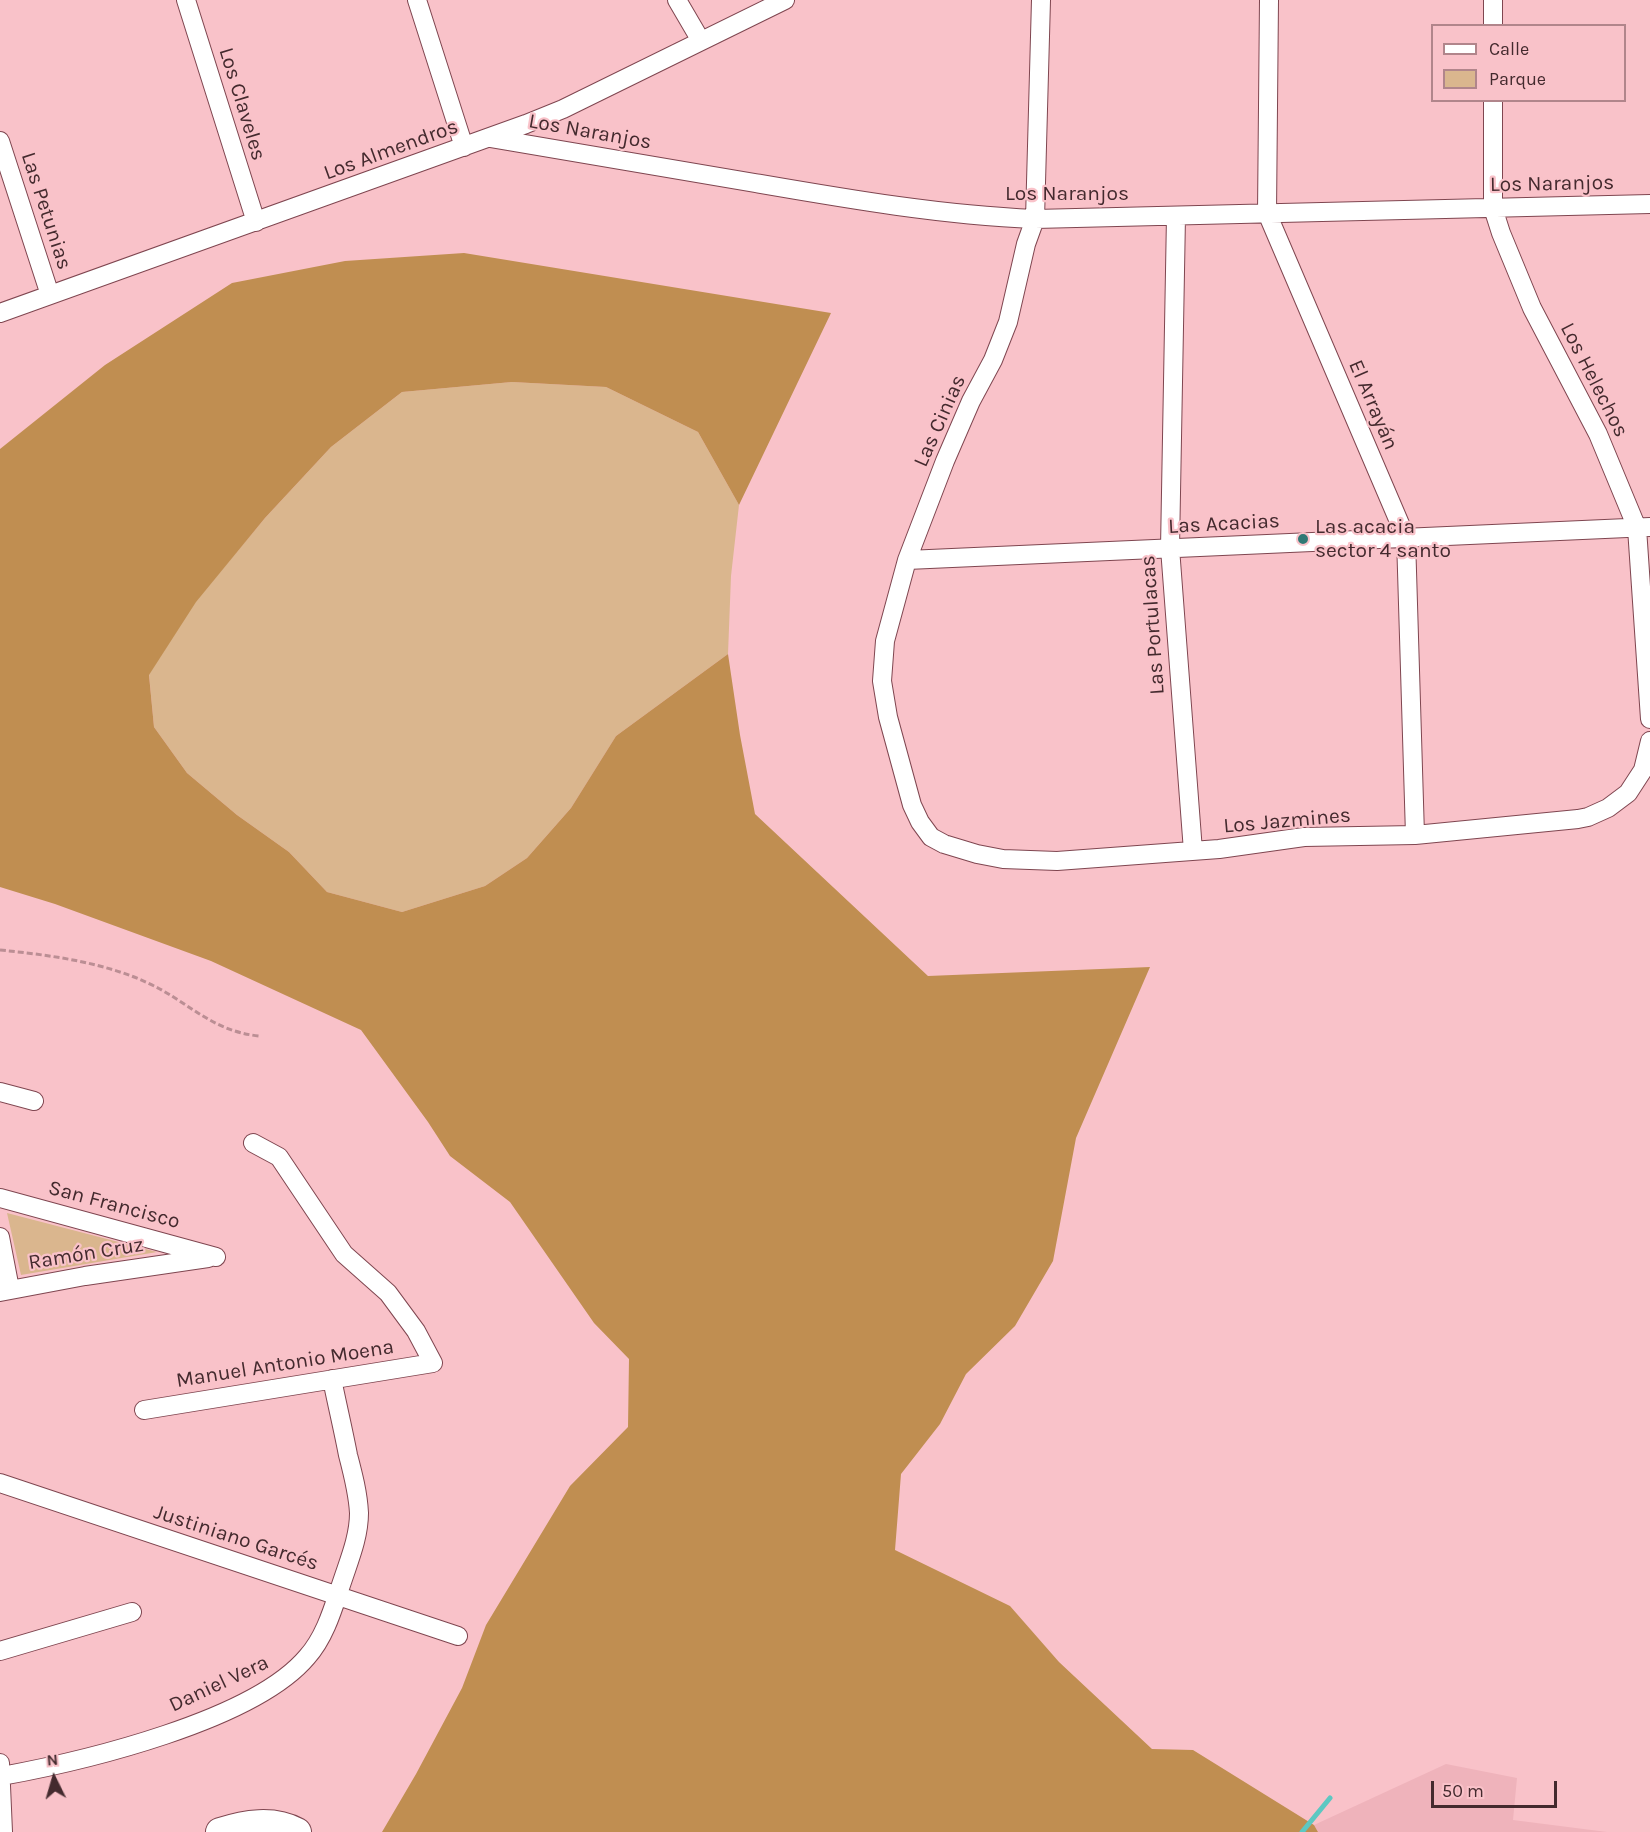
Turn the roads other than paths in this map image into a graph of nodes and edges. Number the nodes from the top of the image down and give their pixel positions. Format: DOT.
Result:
graph roads {
  1 [pos="186,0"];
  2 [pos="417,0"];
  3 [pos="677,0"];
  4 [pos="784,0"];
  5 [pos="1041,0"];
  6 [pos="1269,0"];
  7 [pos="1493,0"];
  8 [pos="1493,24"];
  9 [pos="701,41"];
  10 [pos="1493,102"];
  11 [pos="490,138"];
  12 [pos="0,141"];
  13 [pos="464,147"];
  14 [pos="1650,204"];
  15 [pos="1493,208"];
  16 [pos="1267,213"];
  17 [pos="1176,216"];
  18 [pos="1035,219"];
  19 [pos="256,222"];
  20 [pos="50,296"];
  21 [pos="0,313"];
  22 [pos="1643,527"];
  23 [pos="1406,538"];
  24 [pos="1170,548"];
  25 [pos="907,560"];
  26 [pos="1650,712"];
  27 [pos="1650,719"];
  28 [pos="1650,741"];
  29 [pos="1415,835"];
  30 [pos="944,844"];
  31 [pos="1193,851"];
  32 [pos="0,1092"];
  33 [pos="34,1101"];
  34 [pos="253,1143"];
  35 [pos="0,1198"];
  36 [pos="0,1237"];
  37 [pos="216,1257"];
  38 [pos="5,1291"];
  39 [pos="332,1379"];
  40 [pos="144,1410"];
  41 [pos="0,1483"];
  42 [pos="338,1596"];
  43 [pos="132,1612"];
  44 [pos="459,1636"];
  45 [pos="0,1651"];
  46 [pos="1,1770"];
  47 [pos="3,1832"];
  48 [pos="220,1832"];
  49 [pos="297,1832"];
  1 -- 19 [label="street, Los Claveles"];
  2 -- 13 [label="street"];
  3 -- 9 [label="street"];
  4 -- 9 [label="street, Los Almendros"];
  5 -- 18 [label="street, Las Cinias"];
  6 -- 16 [label="street, El Arrayán"];
  7 -- 8 [label="street"];
  9 -- 11 [label="street, Los Almendros"];
  10 -- 15 [label="street, Los Helechos"];
  11 -- 13 [label="street, Los Almendros"];
  11 -- 18 [label="street, Los Naranjos"];
  12 -- 20 [label="street, Las Petunias"];
  13 -- 19 [label="street, Los Almendros"];
  14 -- 15 [label="street, Los Naranjos"];
  15 -- 16 [label="street, Los Naranjos"];
  15 -- 22 [label="street, Los Helechos"];
  16 -- 17 [label="street, Los Naranjos"];
  16 -- 23 [label="street, El Arrayán"];
  17 -- 18 [label="street, Los Naranjos"];
  17 -- 24 [label="street, Las Portulacas"];
  18 -- 25 [label="street, Las Cinias"];
  19 -- 20 [label="street, Los Almendros"];
  20 -- 21 [label="street, Los Almendros"];
  22 -- 23 [label="street, Las Acacias"];
  22 -- 26 [label="street, Los Helechos"];
  23 -- 24 [label="street, Las Acacias"];
  23 -- 29 [label="street, El Arrayán"];
  24 -- 25 [label="street, Las Acacias"];
  24 -- 31 [label="street, Las Portulacas"];
  25 -- 30 [label="street, Las Cinias"];
  26 -- 27 [label="street, Los Helechos"];
  28 -- 29 [label="street, Los Jazmines"];
  29 -- 31 [label="street, Los Jazmines"];
  30 -- 31 [label="street, Los Jazmines"];
  32 -- 33 [label="street"];
  34 -- 39 [label="street, Manuel Antonio Moena"];
  35 -- 37 [label="street, San Francisco"];
  36 -- 38 [label="street"];
  37 -- 38 [label="street, Ramón Cruz"];
  39 -- 40 [label="street, Manuel Antonio Moena"];
  39 -- 42 [label="street, Daniel Vera"];
  41 -- 42 [label="street, Justiniano Garcés"];
  42 -- 44 [label="street, Justiniano Garcés"];
  42 -- 46 [label="street, Daniel Vera"];
  43 -- 45 [label="street"];
  46 -- 47 [label="street"];
  48 -- 49 [label="main road"];
}
